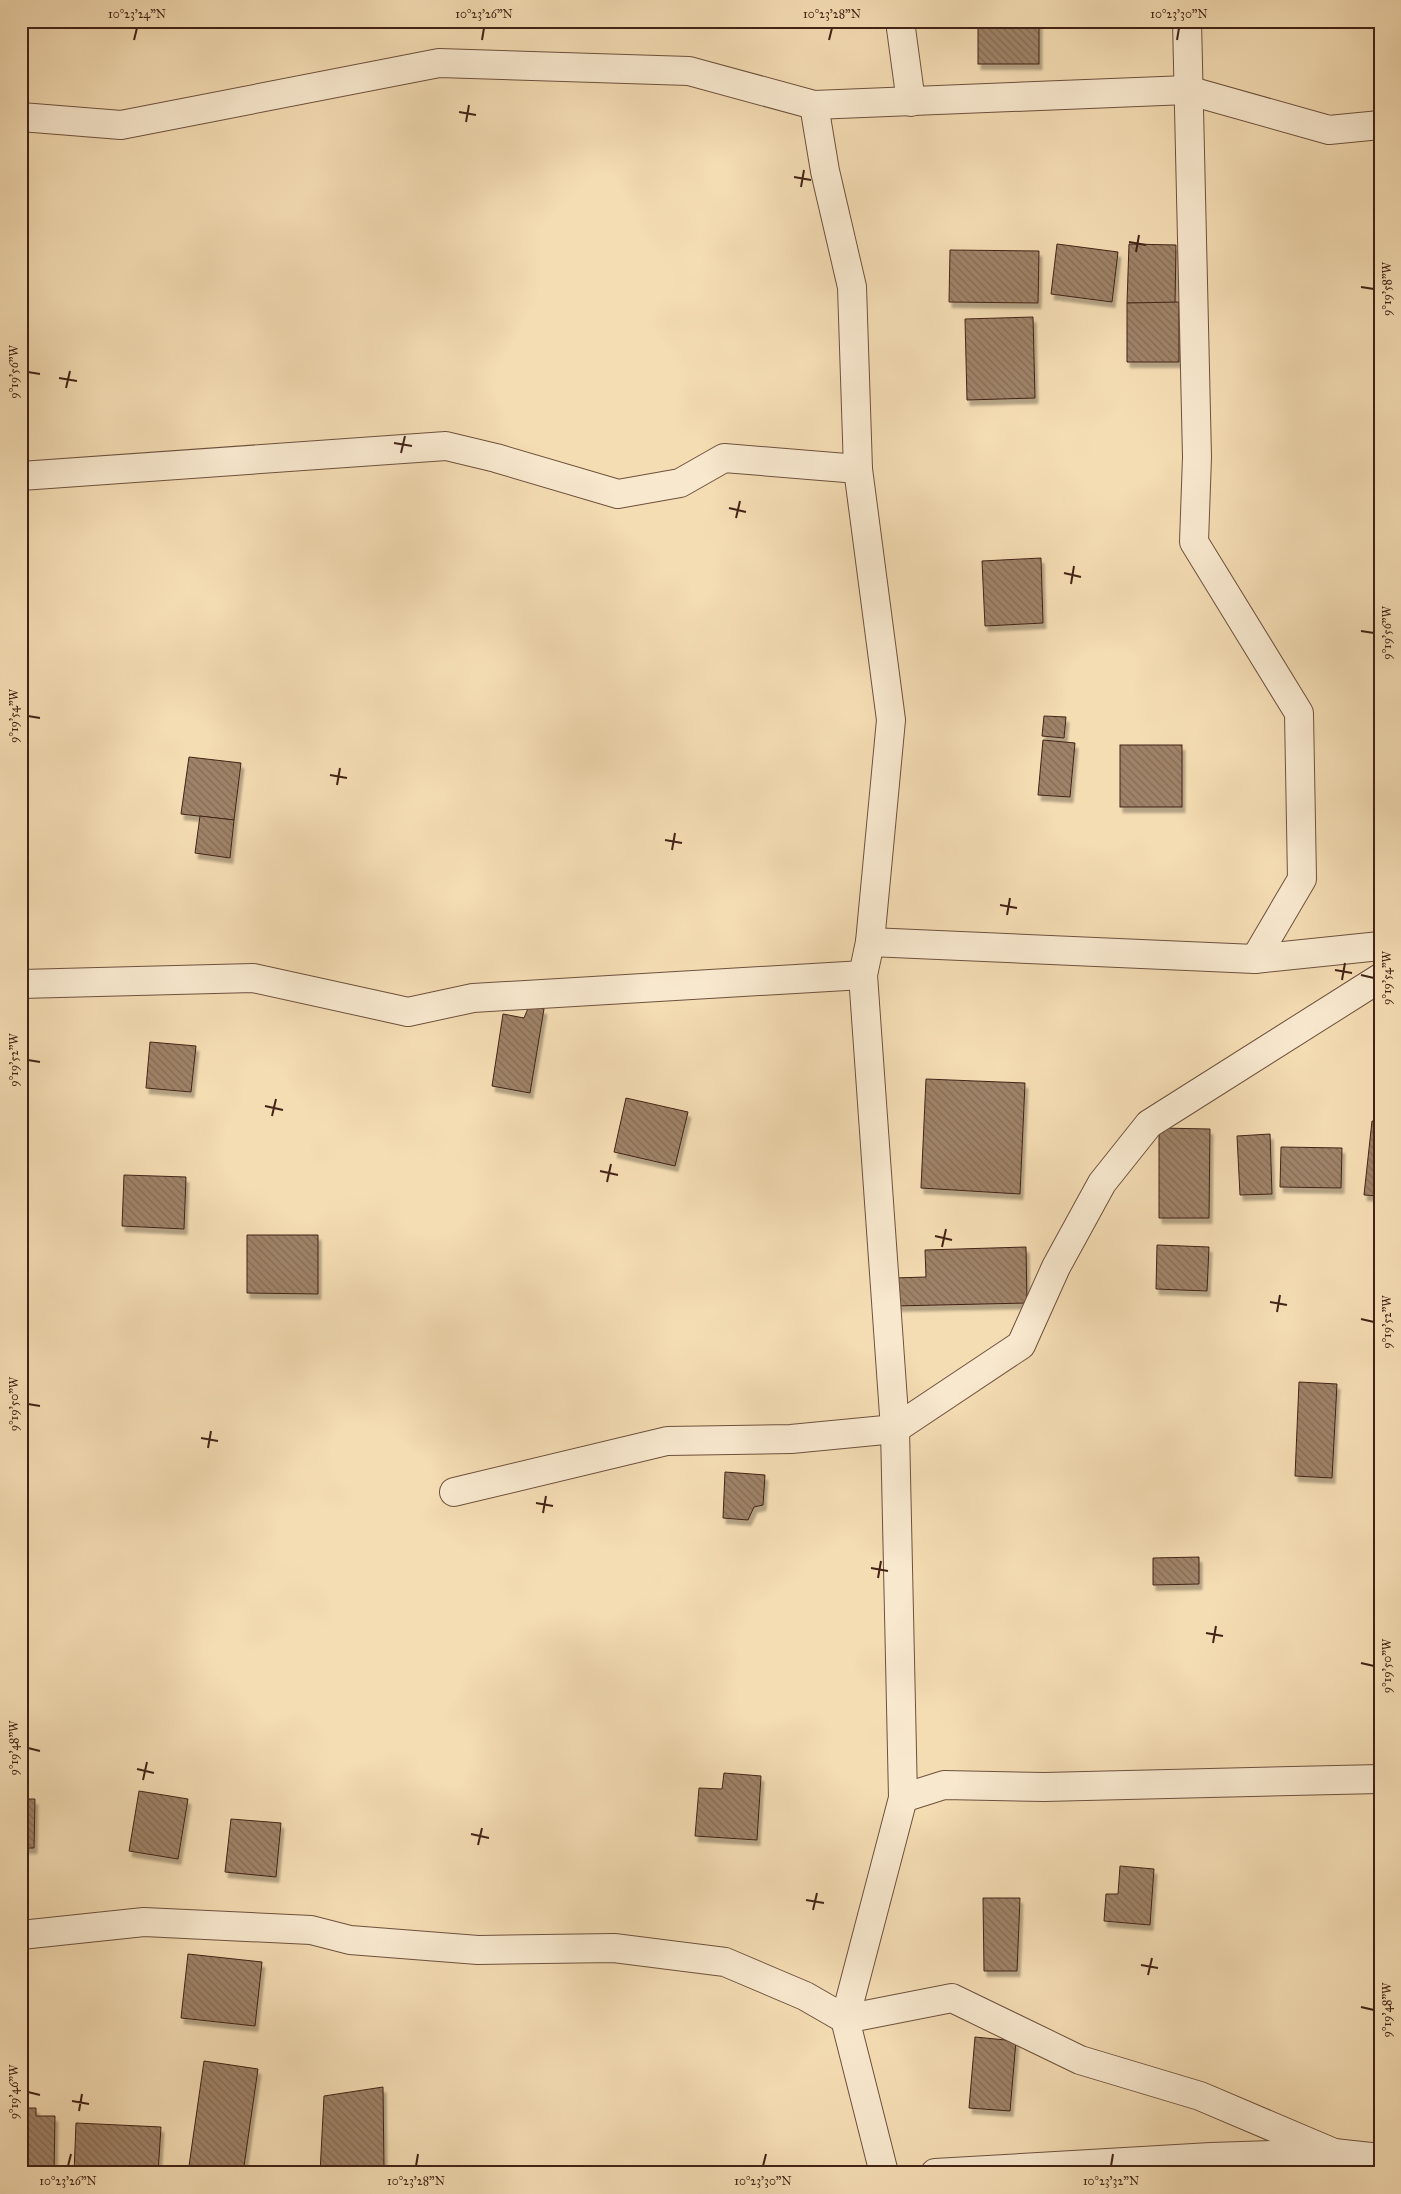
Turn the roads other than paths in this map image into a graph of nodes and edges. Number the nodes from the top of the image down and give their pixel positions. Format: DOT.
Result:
graph roads {
  1 [pos="900,21"];
  2 [pos="1187,21"];
  3 [pos="1187,90"];
  4 [pos="912,102"];
  5 [pos="814,105"];
  6 [pos="21,117"];
  7 [pos="1380,125"];
  8 [pos="858,469"];
  9 [pos="21,476"];
  10 [pos="870,942"];
  11 [pos="1380,946"];
  12 [pos="1255,959"];
  13 [pos="862,975"];
  14 [pos="1380,978"];
  15 [pos="21,984"];
  16 [pos="895,1429"];
  17 [pos="454,1492"];
  18 [pos="1380,1779"];
  19 [pos="903,1798"];
  20 [pos="21,1935"];
  21 [pos="845,2019"];
  22 [pos="1334,2153"];
  23 [pos="1380,2158"];
  24 [pos="884,2173"];
  25 [pos="935,2173"];
  1 -- 4 [label="street"];
  2 -- 3 [label="street"];
  3 -- 4 [label="street"];
  3 -- 7 [label="street"];
  3 -- 12 [label="street"];
  4 -- 5 [label="street"];
  5 -- 6 [label="street"];
  5 -- 8 [label="street"];
  8 -- 9 [label="street"];
  8 -- 10 [label="street"];
  10 -- 12 [label="street"];
  10 -- 13 [label="street"];
  11 -- 12 [label="street"];
  13 -- 15 [label="street"];
  13 -- 16 [label="street"];
  14 -- 16 [label="street"];
  16 -- 17 [label="street"];
  16 -- 19 [label="street"];
  18 -- 19 [label="street"];
  19 -- 21 [label="street"];
  20 -- 21 [label="street"];
  21 -- 22 [label="street"];
  21 -- 24 [label="street"];
  22 -- 23 [label="street"];
  22 -- 25 [label="street"];
}
